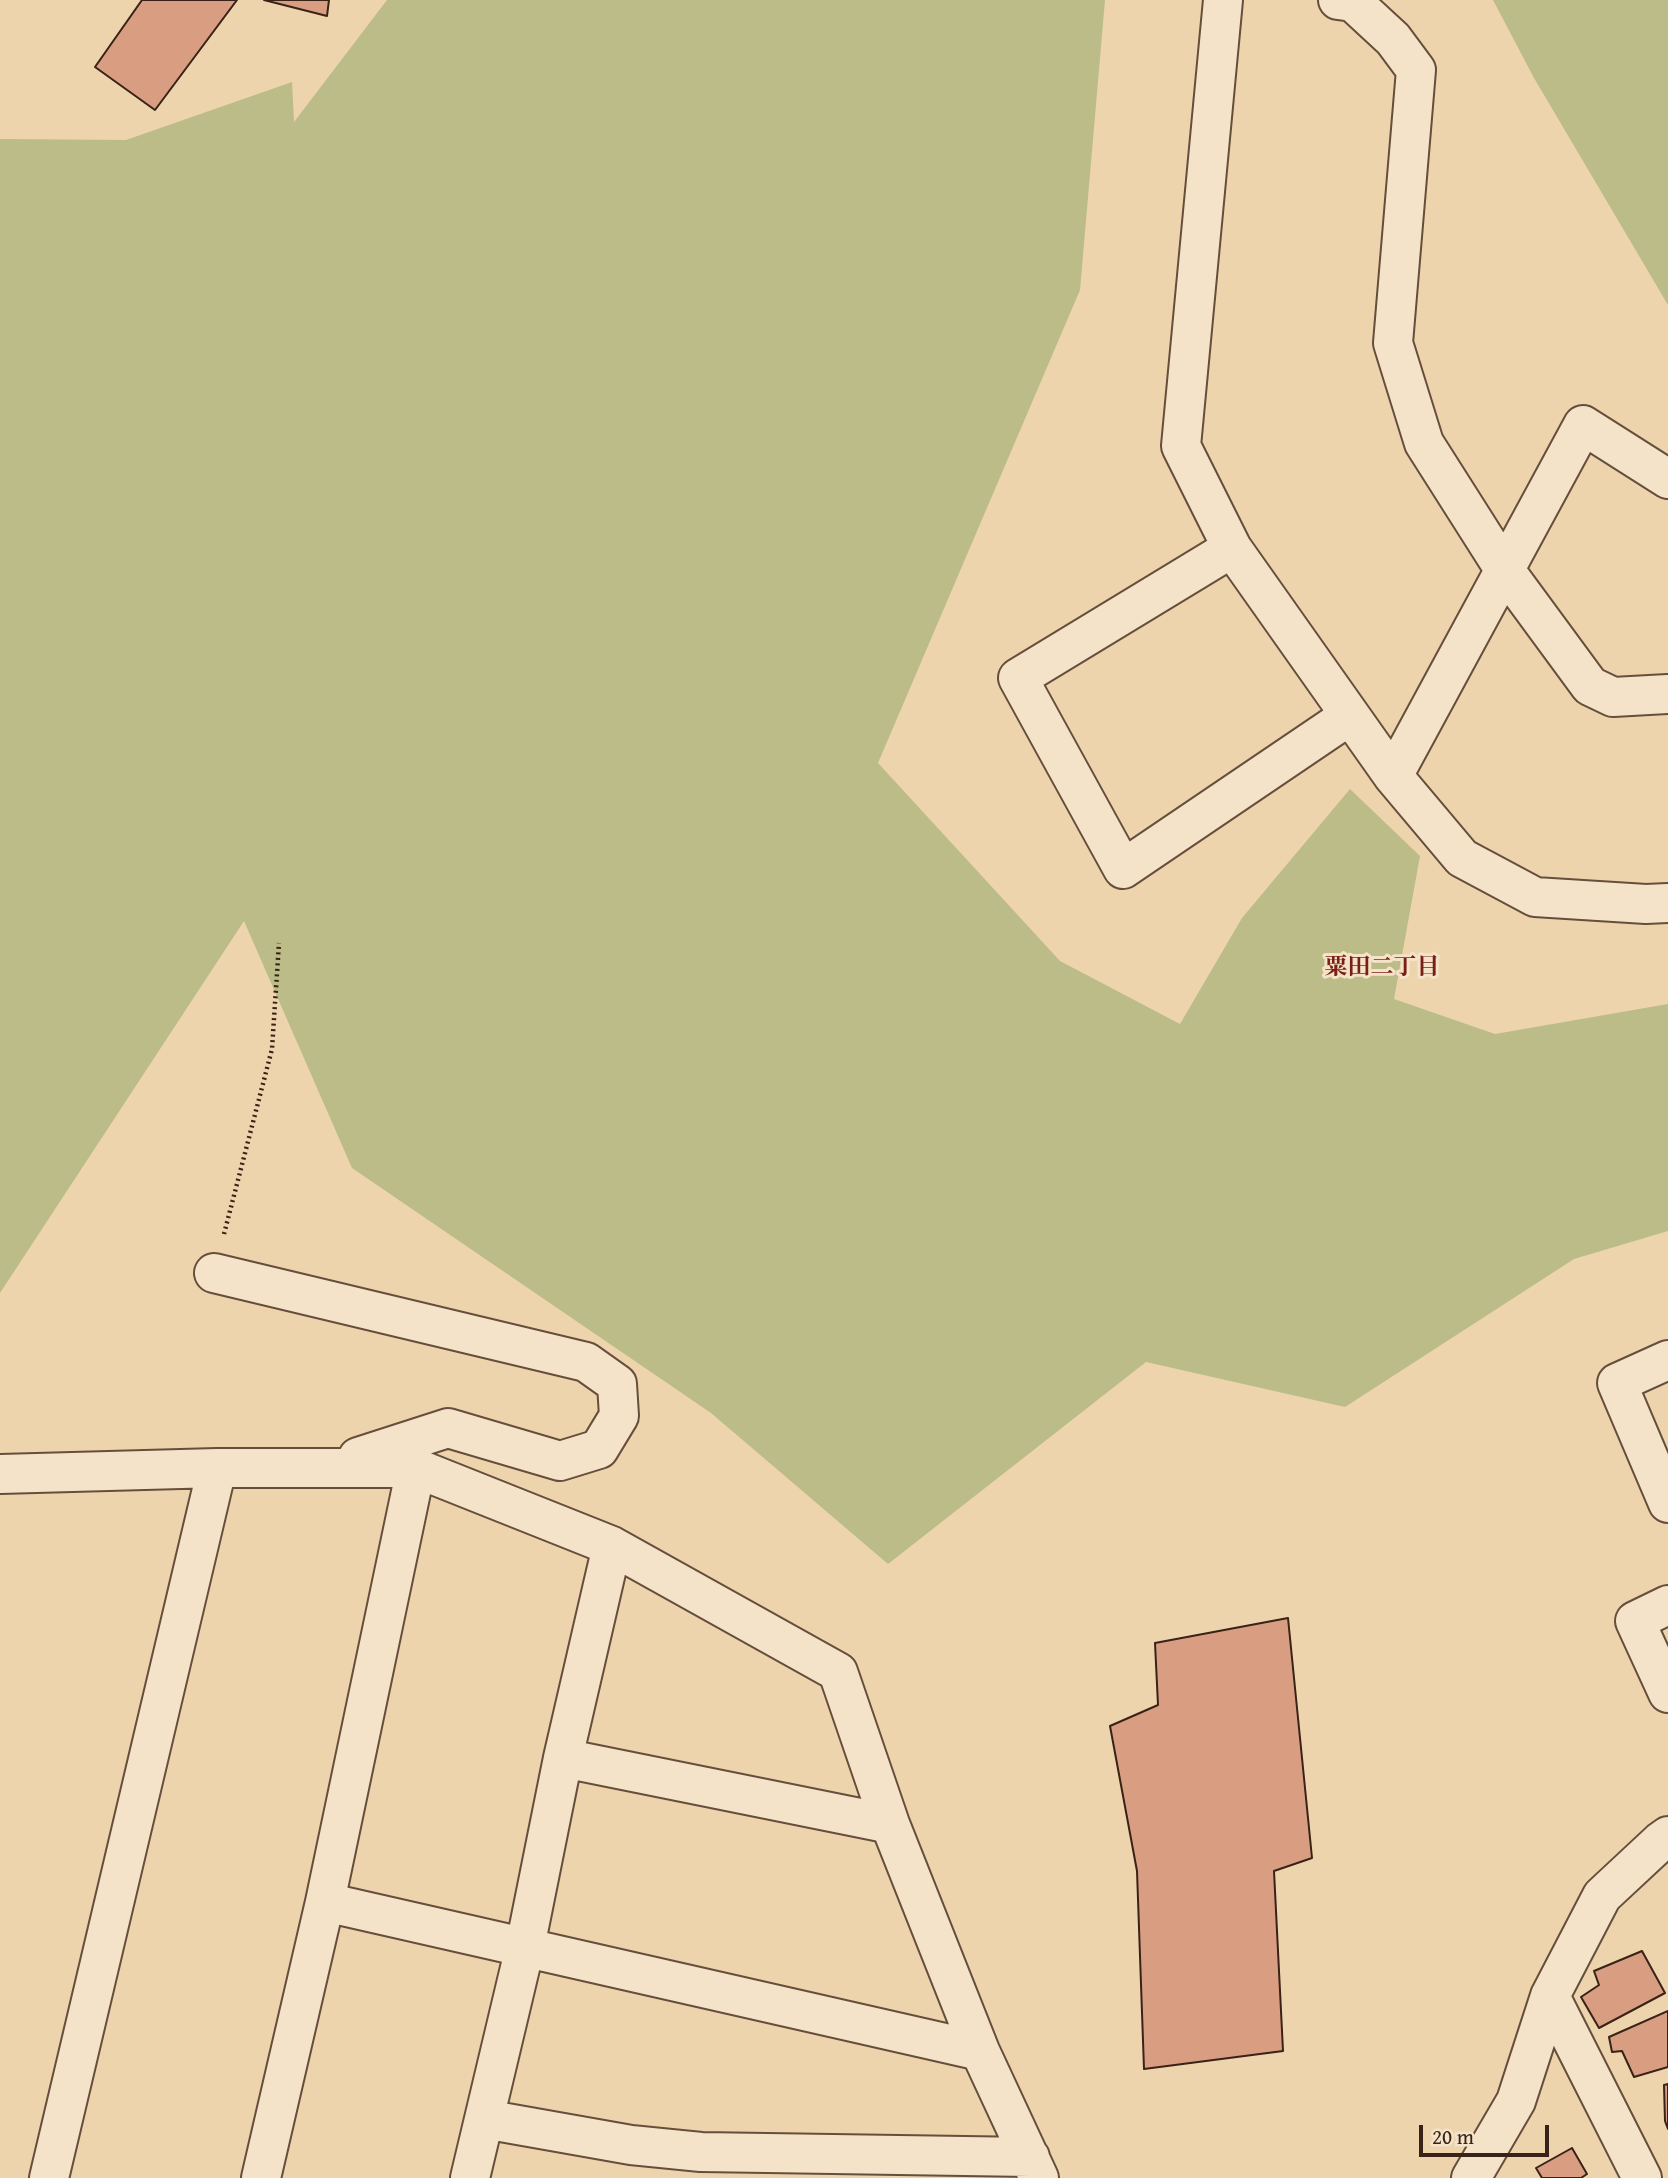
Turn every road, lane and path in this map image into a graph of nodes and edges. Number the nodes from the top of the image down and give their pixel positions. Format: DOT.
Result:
graph roads {
  1 [pos="1223,0"];
  2 [pos="1338,0"];
  3 [pos="1668,479"];
  4 [pos="1232,548"];
  5 [pos="1504,569"];
  6 [pos="1668,694"];
  7 [pos="1349,716"];
  8 [pos="1393,776"];
  9 [pos="1668,904"];
  10 [pos="279,943"];
  11 [pos="214,1273"];
  12 [pos="1668,1360"];
  13 [pos="217,1468"];
  14 [pos="323,1468"];
  15 [pos="416,1468"];
  16 [pos="0,1474"];
  17 [pos="1668,1503"];
  18 [pos="612,1546"];
  19 [pos="1668,1605"];
  20 [pos="1668,1693"];
  21 [pos="563,1758"];
  22 [pos="890,1824"];
  23 [pos="1668,1836"];
  24 [pos="325,1902"];
  25 [pos="525,1947"];
  26 [pos="1550,1996"];
  27 [pos="980,2051"];
  28 [pos="484,2119"];
  29 [pos="1035,2167"];
  30 [pos="49,2178"];
  31 [pos="261,2178"];
  32 [pos="470,2178"];
  33 [pos="1471,2178"];
  34 [pos="1643,2178"];
  1 -- 4 [label="street"];
  2 -- 5 [label="street"];
  3 -- 5 [label="street"];
  4 -- 7 [label="street"];
  4 -- 7 [label="street"];
  5 -- 6 [label="street"];
  5 -- 8 [label="street"];
  7 -- 8 [label="street"];
  8 -- 9 [label="street"];
  10 -- 11 [label="path"];
  11 -- 14 [label="street"];
  12 -- 17 [label="street"];
  13 -- 14 [label="street"];
  13 -- 16 [label="street"];
  13 -- 30 [label="street"];
  14 -- 15 [label="street"];
  15 -- 18 [label="street"];
  15 -- 24 [label="street"];
  18 -- 21 [label="street"];
  18 -- 22 [label="street"];
  19 -- 20 [label="street"];
  21 -- 22 [label="street"];
  21 -- 25 [label="street"];
  22 -- 27 [label="street"];
  23 -- 26 [label="street"];
  24 -- 25 [label="street"];
  24 -- 31 [label="street"];
  25 -- 27 [label="street"];
  25 -- 28 [label="street"];
  26 -- 33 [label="street"];
  26 -- 34 [label="street"];
  27 -- 29 [label="street"];
  28 -- 29 [label="street"];
  28 -- 32 [label="street"];
}
